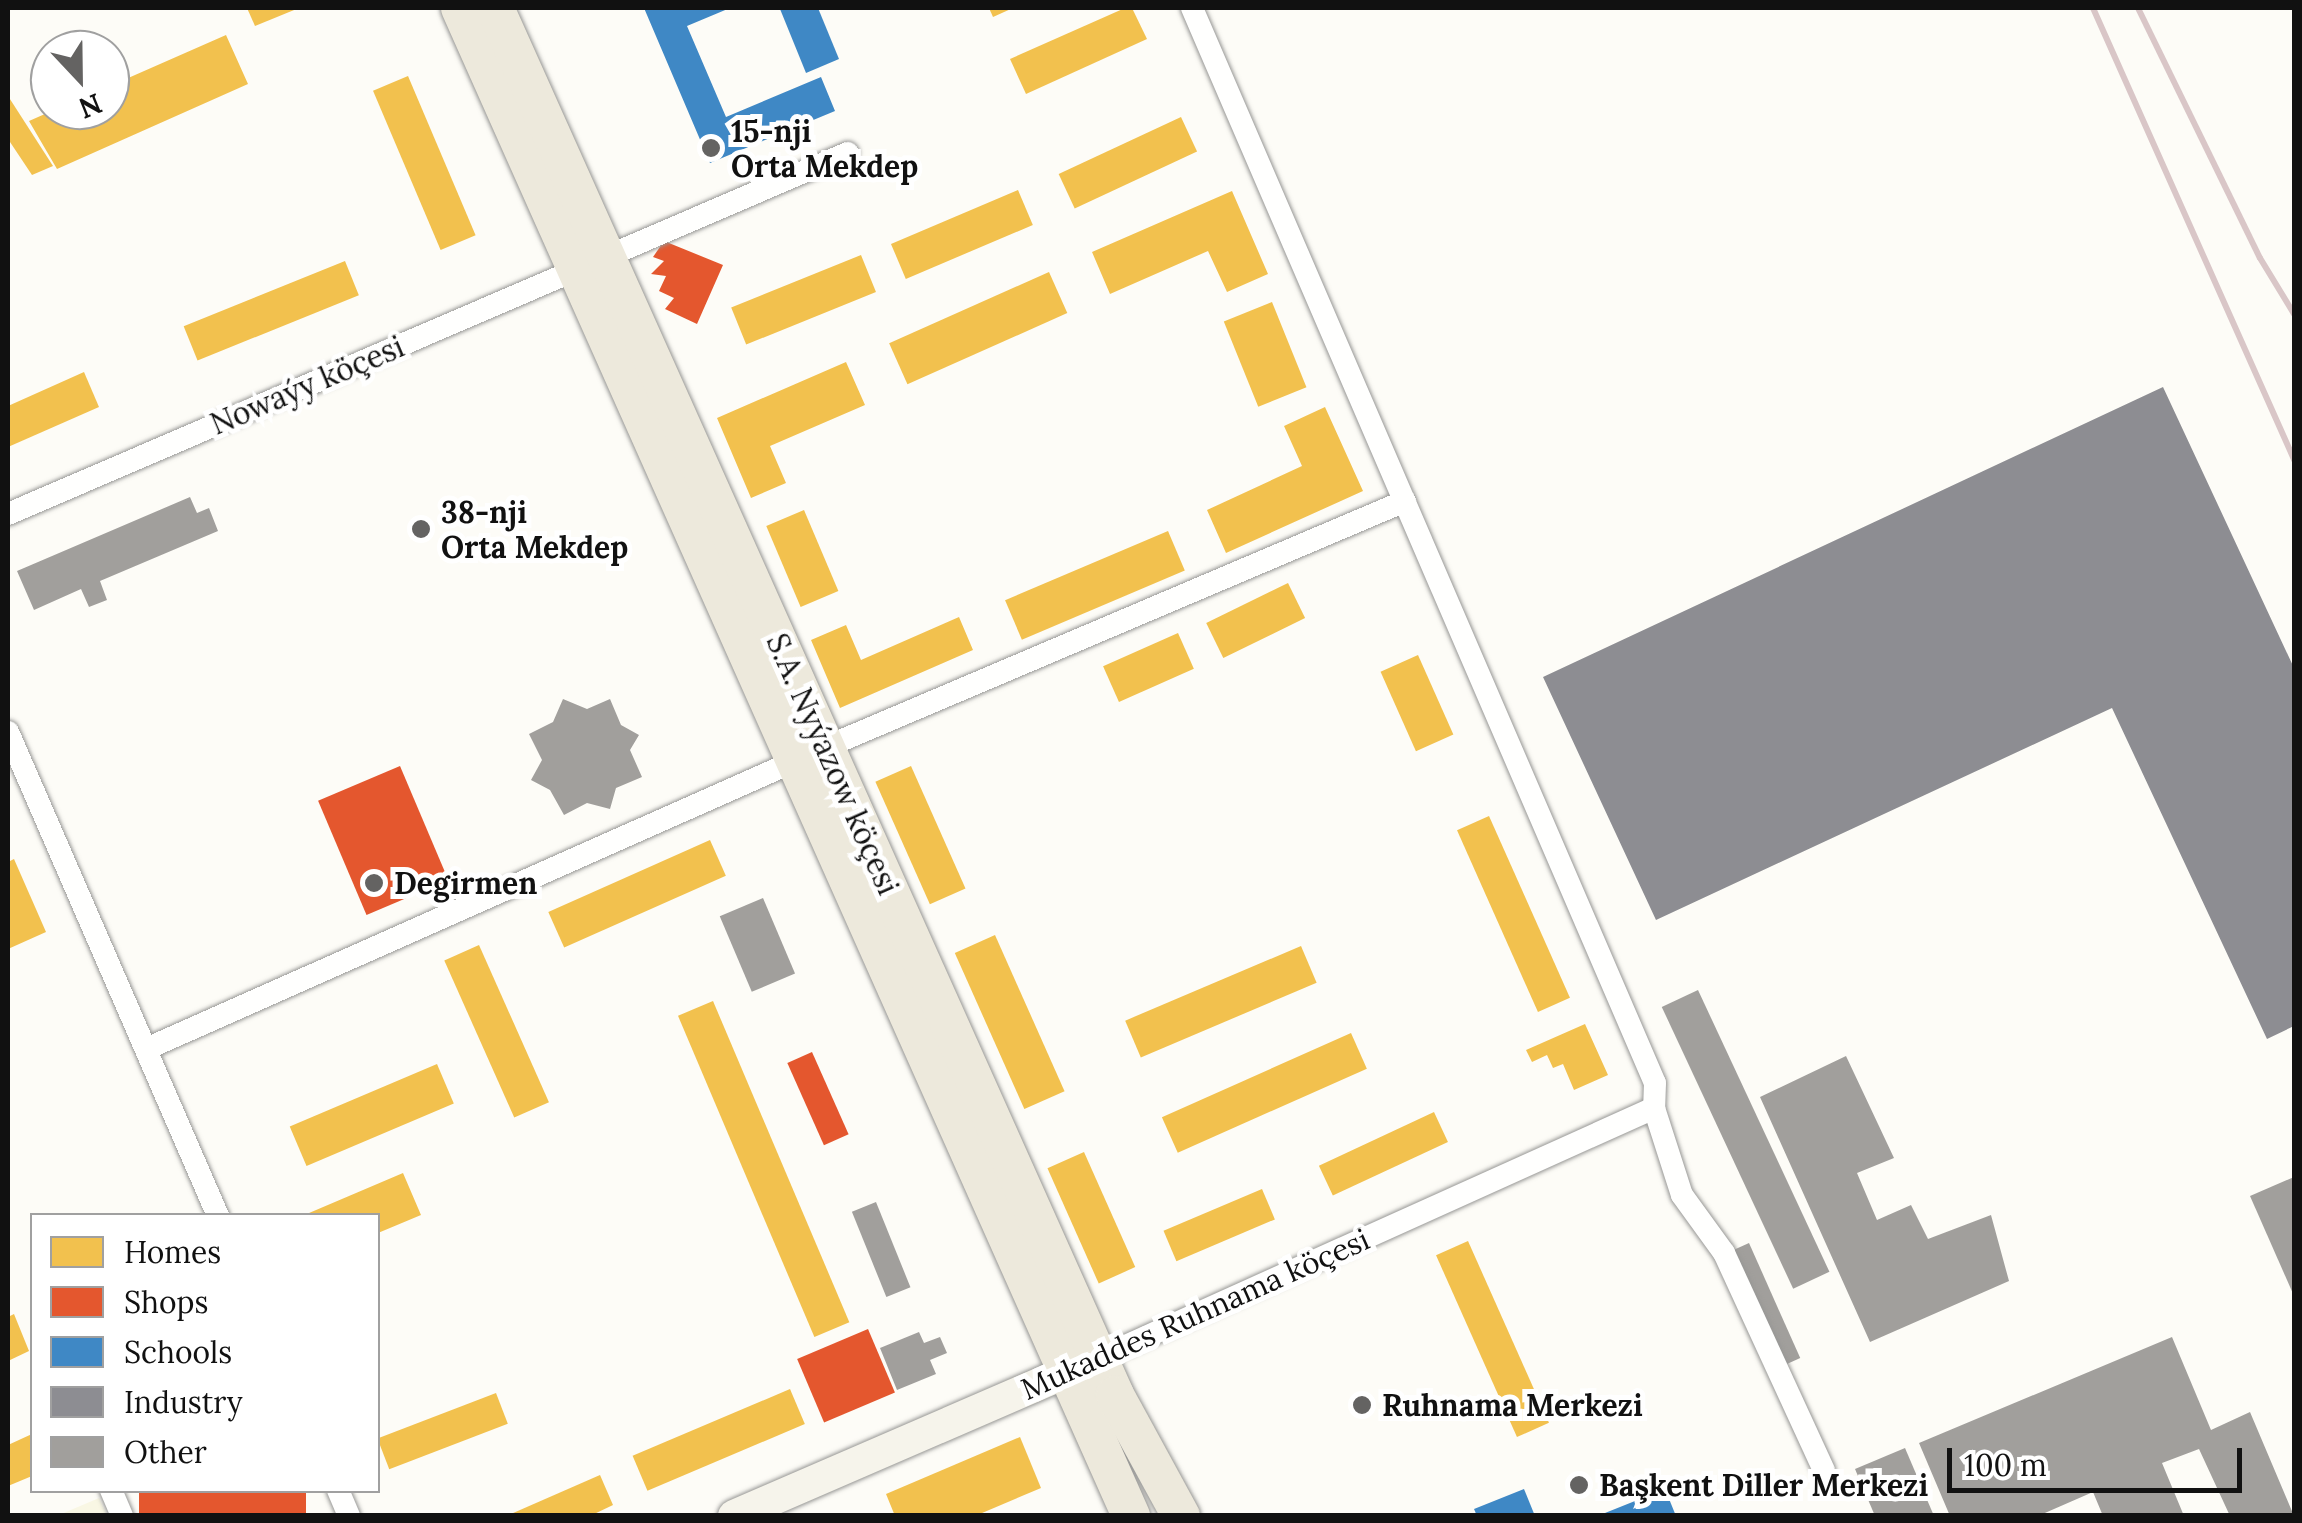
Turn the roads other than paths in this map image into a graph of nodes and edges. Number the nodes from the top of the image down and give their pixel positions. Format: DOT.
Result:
graph roads {
  1 [pos="460,8"];
  2 [pos="495,8"];
  3 [pos="1192,8"];
  4 [pos="848,153"];
  5 [pos="592,263"];
  6 [pos="1406,501"];
  7 [pos="8,514"];
  8 [pos="8,732"];
  9 [pos="810,754"];
  10 [pos="146,1050"];
  11 [pos="1654,1108"];
  12 [pos="217,1213"];
  13 [pos="1083,1365"];
  14 [pos="1824,1470"];
  15 [pos="734,1516"];
  16 [pos="1131,1516"];
  17 [pos="1181,1516"];
  1 -- 5 [label="main road, S.A. Nyýazow köçesi"];
  2 -- 5 [label="main road, S.A. Nyýazow köçesi"];
  3 -- 6 [label="street"];
  4 -- 5 [label="street, Nowaýy köçesi"];
  5 -- 7 [label="street, Nowaýy köçesi"];
  5 -- 9 [label="main road, S.A. Nyýazow köçesi"];
  6 -- 9 [label="street"];
  6 -- 11 [label="street"];
  8 -- 10 [label="street"];
  9 -- 10 [label="street"];
  9 -- 13 [label="main road, S.A. Nyýazow köçesi"];
  10 -- 12 [label="street"];
  11 -- 13 [label="street, Mukaddes Ruhnama köçesi"];
  11 -- 14 [label="street"];
  13 -- 15 [label="street, Mukaddes Ruhnama köçesi"];
  13 -- 16 [label="main road"];
  13 -- 17 [label="main road, S.A. Nyýazow köçesi"];
}
